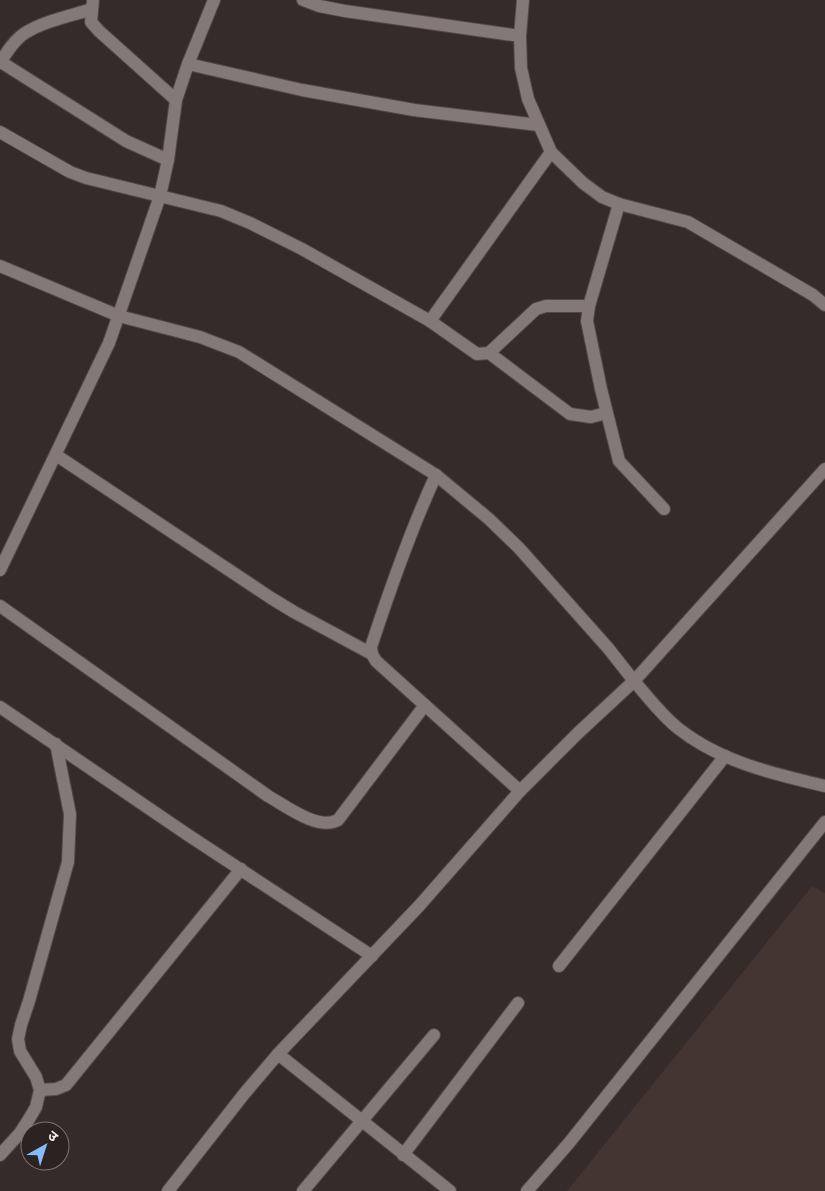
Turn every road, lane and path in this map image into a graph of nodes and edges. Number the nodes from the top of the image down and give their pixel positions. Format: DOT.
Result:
graph roads {
  1 [pos="214,0"];
  2 [pos="303,0"];
  3 [pos="523,0"];
  4 [pos="93,4"];
  5 [pos="520,36"];
  6 [pos="0,63"];
  7 [pos="188,64"];
  8 [pos="176,100"];
  9 [pos="538,125"];
  10 [pos="0,132"];
  11 [pos="551,152"];
  12 [pos="168,160"];
  13 [pos="160,196"];
  14 [pos="619,204"];
  15 [pos="0,266"];
  16 [pos="825,305"];
  17 [pos="589,306"];
  18 [pos="119,316"];
  19 [pos="430,321"];
  20 [pos="489,353"];
  21 [pos="606,414"];
  22 [pos="56,455"];
  23 [pos="825,469"];
  24 [pos="436,475"];
  25 [pos="664,509"];
  26 [pos="0,570"];
  27 [pos="0,606"];
  28 [pos="372,654"];
  29 [pos="634,680"];
  30 [pos="425,705"];
  31 [pos="0,707"];
  32 [pos="56,744"];
  33 [pos="725,756"];
  34 [pos="825,786"];
  35 [pos="520,791"];
  36 [pos="825,822"];
  37 [pos="241,870"];
  38 [pos="372,956"];
  39 [pos="558,966"];
  40 [pos="518,1003"];
  41 [pos="434,1035"];
  42 [pos="278,1054"];
  43 [pos="40,1090"];
  44 [pos="361,1120"];
  45 [pos="0,1155"];
  46 [pos="403,1155"];
  47 [pos="436,1187"];
  48 [pos="168,1191"];
  49 [pos="302,1191"];
  50 [pos="450,1191"];
  51 [pos="527,1191"];
  1 -- 7 [label="street"];
  2 -- 5 [label="street"];
  3 -- 5 [label="street"];
  4 -- 6 [label="street"];
  4 -- 8 [label="street"];
  5 -- 9 [label="street"];
  6 -- 12 [label="street"];
  7 -- 8 [label="street"];
  7 -- 9 [label="street"];
  8 -- 12 [label="street"];
  9 -- 11 [label="street"];
  10 -- 13 [label="street"];
  11 -- 14 [label="street"];
  11 -- 19 [label="street"];
  12 -- 13 [label="street"];
  13 -- 18 [label="street"];
  13 -- 19 [label="street"];
  14 -- 16 [label="street"];
  14 -- 17 [label="street"];
  15 -- 18 [label="street"];
  17 -- 20 [label="street"];
  17 -- 21 [label="street"];
  18 -- 22 [label="street"];
  18 -- 24 [label="street"];
  19 -- 20 [label="street"];
  20 -- 21 [label="street"];
  21 -- 25 [label="street"];
  22 -- 26 [label="street"];
  22 -- 28 [label="street"];
  23 -- 29 [label="street"];
  24 -- 28 [label="street"];
  24 -- 29 [label="street"];
  27 -- 30 [label="street"];
  28 -- 30 [label="street"];
  29 -- 33 [label="street"];
  29 -- 35 [label="street"];
  30 -- 35 [label="street"];
  31 -- 32 [label="street"];
  32 -- 37 [label="street"];
  32 -- 43 [label="street"];
  33 -- 34 [label="street"];
  33 -- 39 [label="street"];
  35 -- 38 [label="street"];
  36 -- 51 [label="street"];
  37 -- 38 [label="street"];
  37 -- 43 [label="street"];
  38 -- 42 [label="street"];
  40 -- 46 [label="street"];
  41 -- 44 [label="street"];
  42 -- 44 [label="street"];
  42 -- 48 [label="street"];
  43 -- 45 [label="street"];
  44 -- 46 [label="street"];
  44 -- 49 [label="street"];
  46 -- 47 [label="street"];
  47 -- 50 [label="street"];
}
